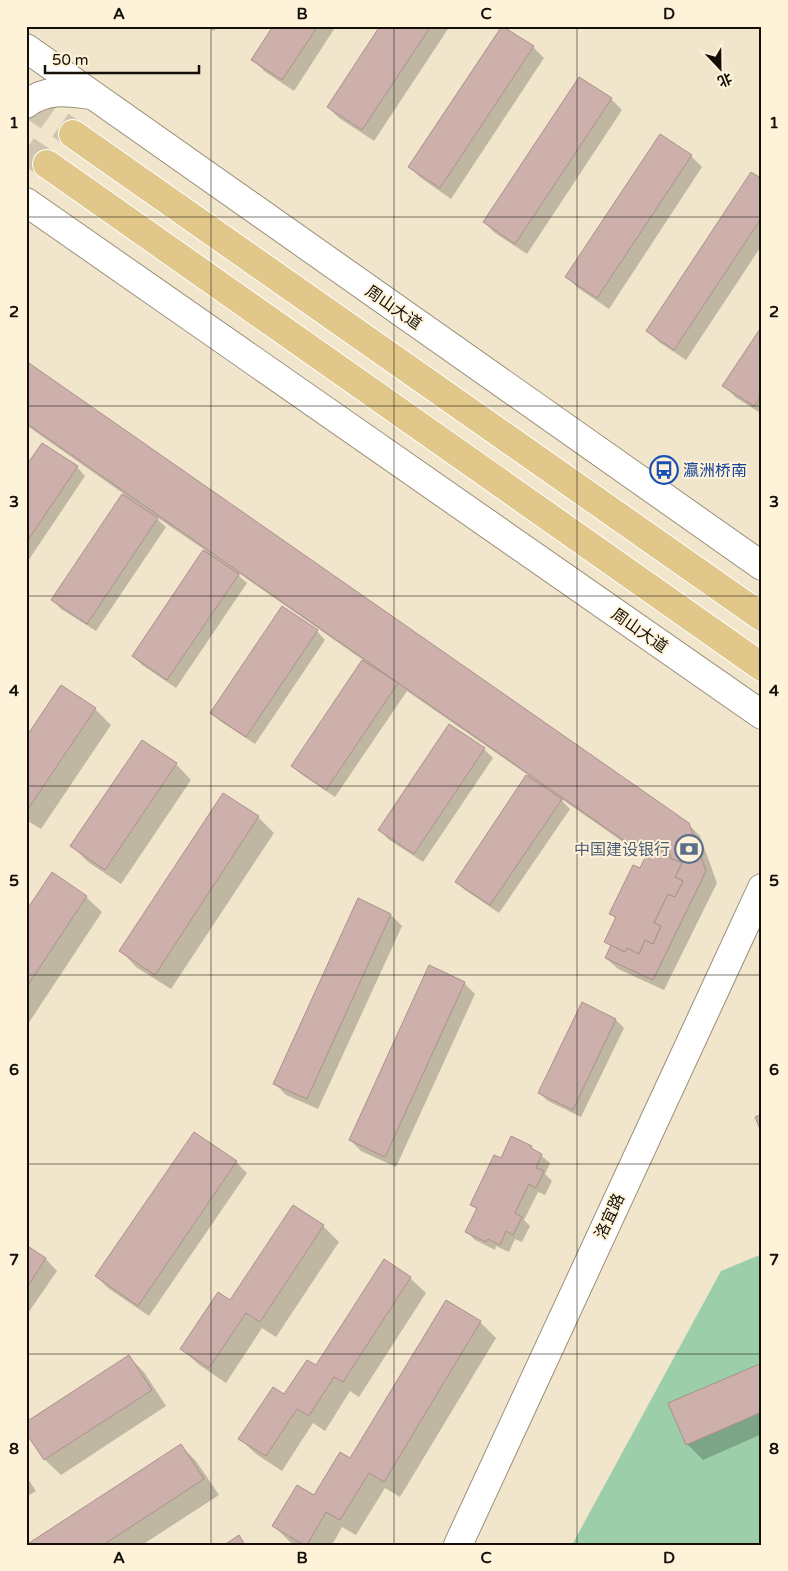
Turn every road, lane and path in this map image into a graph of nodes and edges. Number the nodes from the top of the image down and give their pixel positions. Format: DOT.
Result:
graph roads {
  1 [pos="26,48"];
  2 [pos="92,95"];
  3 [pos="26,104"];
  4 [pos="73,134"];
  5 [pos="47,164"];
  6 [pos="26,202"];
  7 [pos="762,566"];
  8 [pos="762,617"];
  9 [pos="762,667"];
  10 [pos="762,715"];
  11 [pos="762,888"];
  12 [pos="762,924"];
  13 [pos="458,1545"];
  14 [pos="474,1545"];
  1 -- 2 [label="main road, 周山大道"];
  2 -- 3 [label="main road"];
  2 -- 7 [label="main road, 周山大道"];
  4 -- 8 [label="main road"];
  5 -- 9 [label="main road"];
  6 -- 10 [label="main road, 周山大道"];
  11 -- 13 [label="main road, 洛宜路"];
  12 -- 14 [label="main road, 洛宜路"];
}
